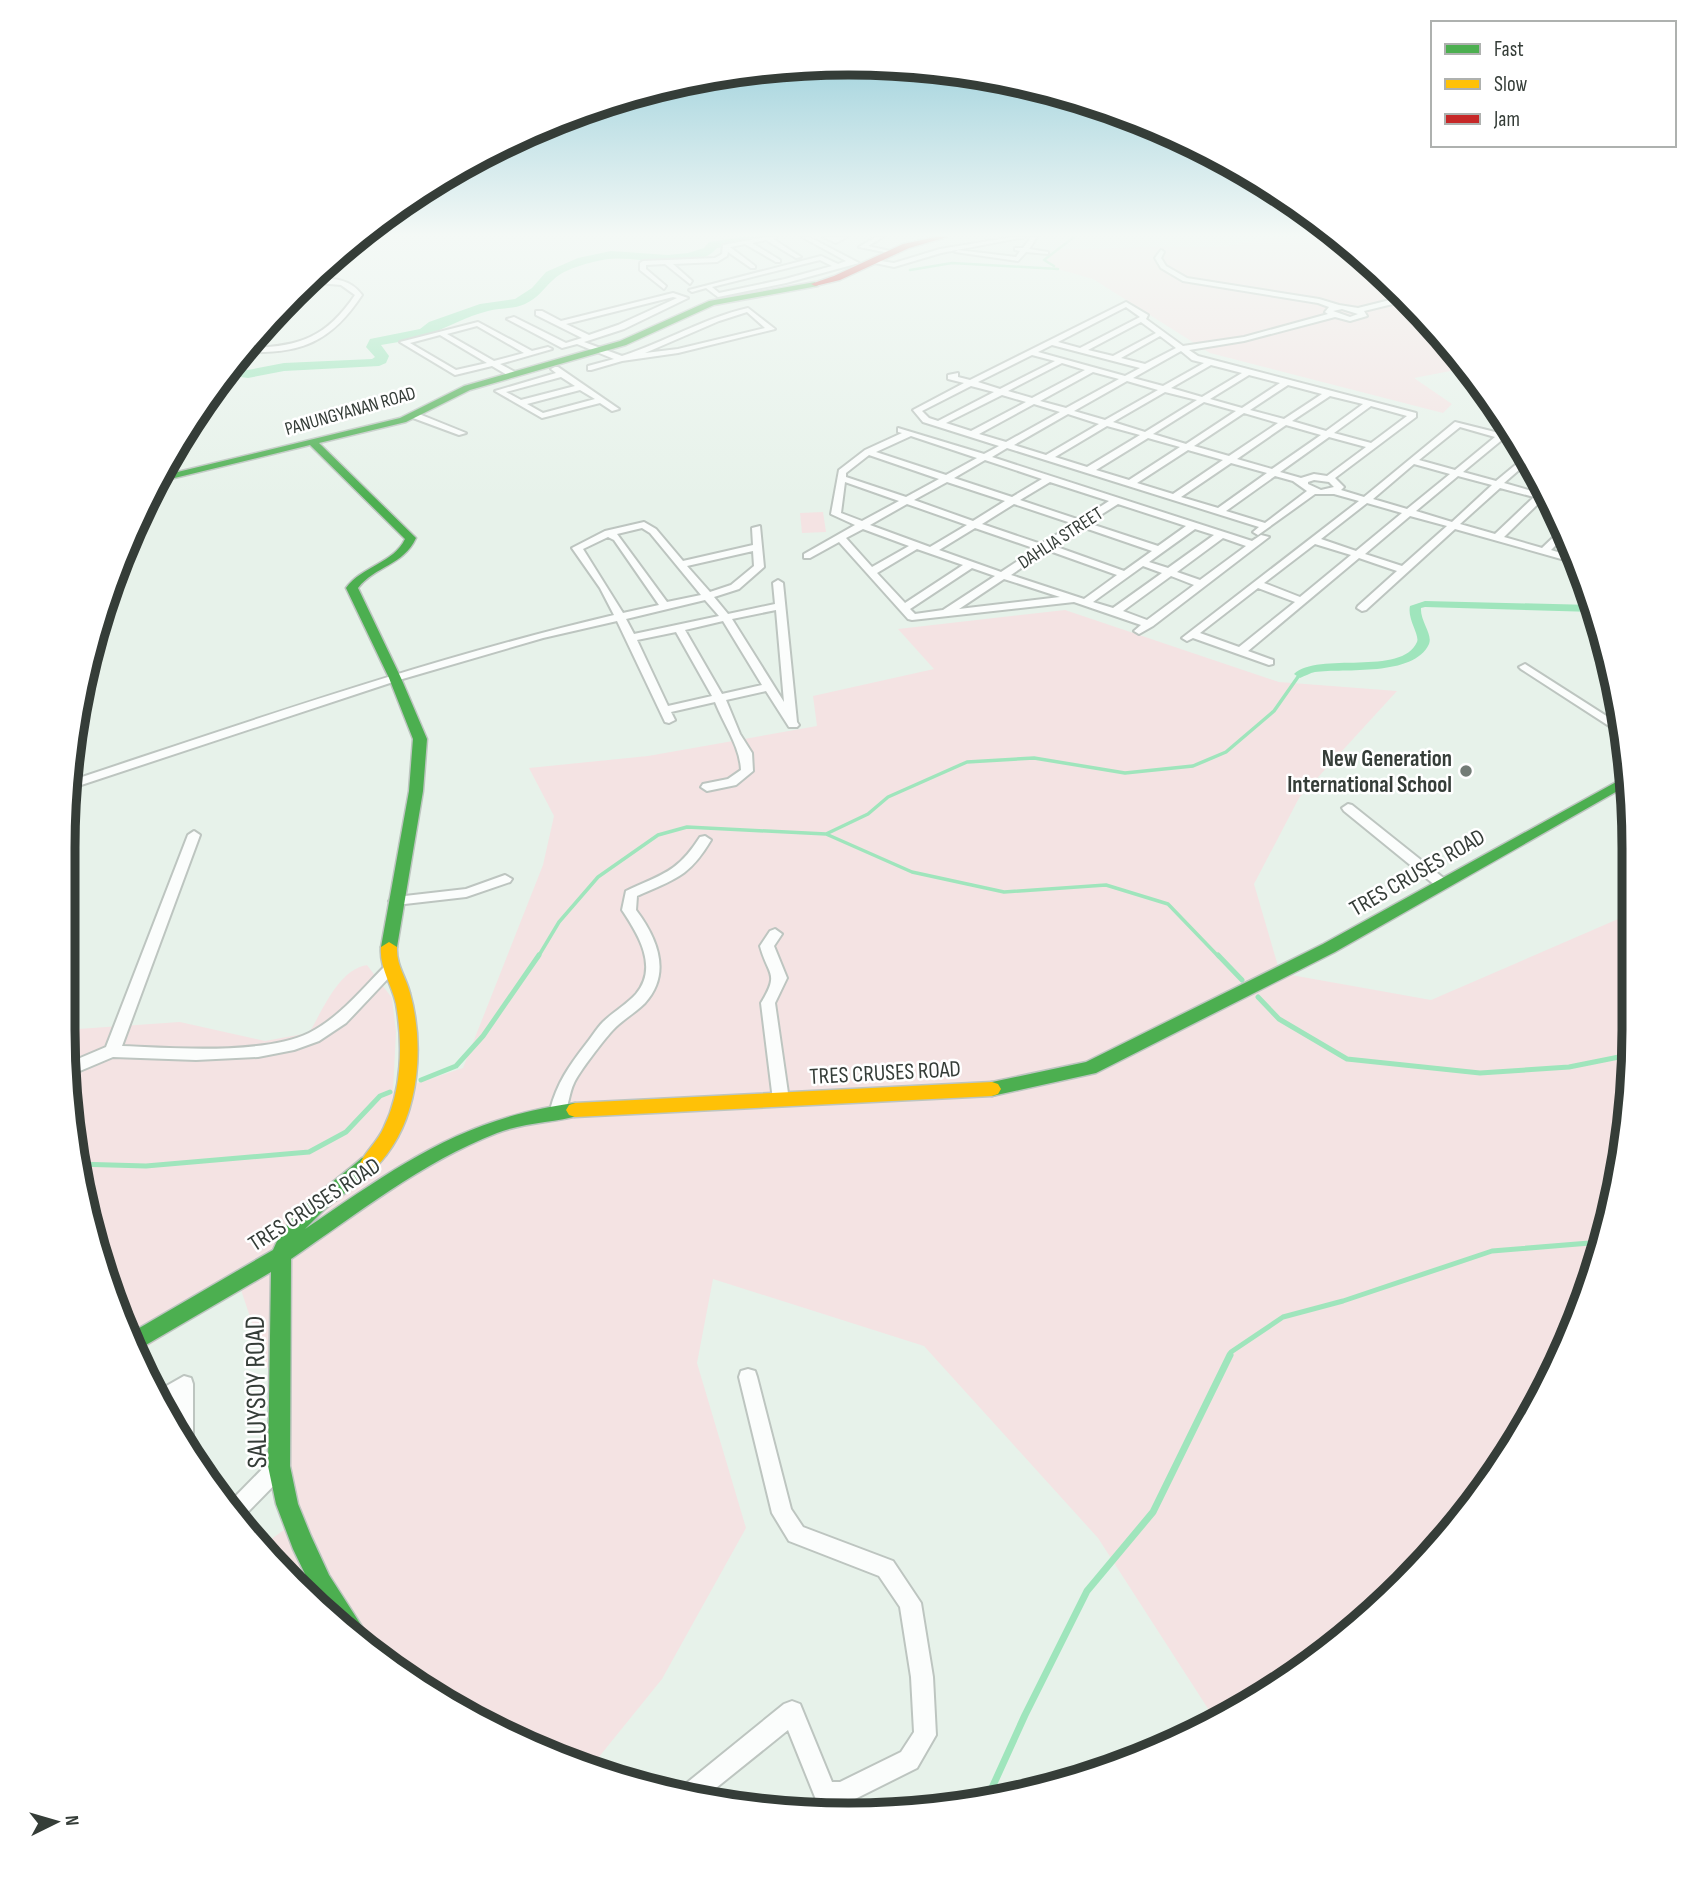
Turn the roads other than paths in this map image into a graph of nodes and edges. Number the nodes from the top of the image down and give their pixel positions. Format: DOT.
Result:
graph roads {
  1 [pos="336,325"];
  2 [pos="475,325"];
  3 [pos="479,325"];
  4 [pos="522,325"];
  5 [pos="565,325"];
  6 [pos="605,325"];
  7 [pos="626,325"];
  8 [pos="667,325"];
  9 [pos="704,325"];
  10 [pos="766,325"];
  11 [pos="1085,325"];
  12 [pos="1130,325"];
  13 [pos="1149,325"];
  14 [pos="1291,325"];
  15 [pos="699,327"];
  16 [pos="737,329"];
  17 [pos="615,330"];
  18 [pos="441,333"];
  19 [pos="1161,333"];
  20 [pos="746,335"];
  21 [pos="719,341"];
  22 [pos="580,342"];
  23 [pos="1050,342"];
  24 [pos="596,345"];
  25 [pos="1183,348"];
  26 [pos="259,349"];
  27 [pos="1081,350"];
  28 [pos="1030,352"];
  29 [pos="530,354"];
  30 [pos="622,359"];
  31 [pos="1113,359"];
  32 [pos="1061,361"];
  33 [pos="553,362"];
  34 [pos="1210,362"];
  35 [pos="493,363"];
  36 [pos="1146,367"];
  37 [pos="591,368"];
  38 [pos="1093,369"];
  39 [pos="1248,372"];
  40 [pos="512,374"];
  41 [pos="1126,379"];
  42 [pos="972,381"];
  43 [pos="1287,382"];
  44 [pos="581,387"];
  45 [pos="1165,389"];
  46 [pos="1003,391"];
  47 [pos="1328,393"];
  48 [pos="600,400"];
  49 [pos="1035,400"];
  50 [pos="1203,400"];
  51 [pos="520,403"];
  52 [pos="1369,404"];
  53 [pos="615,409"];
  54 [pos="1069,410"];
  55 [pos="1243,411"];
  56 [pos="416,415"];
  57 [pos="1109,422"];
  58 [pos="1284,422"];
  59 [pos="938,425"];
  60 [pos="899,429"];
  61 [pos="462,433"];
  62 [pos="910,433"];
  63 [pos="1148,434"];
  64 [pos="1327,434"];
  65 [pos="971,435"];
  66 [pos="1501,436"];
  67 [pos="313,443"];
  68 [pos="1006,446"];
  69 [pos="1189,446"];
  70 [pos="1372,446"];
  71 [pos="868,452"];
  72 [pos="985,457"];
  73 [pos="1047,458"];
  74 [pos="1231,458"];
  75 [pos="1412,461"];
  76 [pos="1519,464"];
  77 [pos="1088,471"];
  78 [pos="1275,471"];
  79 [pos="1456,473"];
  80 [pos="171,476"];
  81 [pos="841,478"];
  82 [pos="947,478"];
  83 [pos="1050,478"];
  84 [pos="1329,479"];
  85 [pos="1306,480"];
  86 [pos="1129,484"];
  87 [pos="1498,485"];
  88 [pos="1337,489"];
  89 [pos="1313,491"];
  90 [pos="1535,494"];
  91 [pos="1173,498"];
  92 [pos="1367,499"];
  93 [pos="907,500"];
  94 [pos="1117,500"];
  95 [pos="1013,501"];
  96 [pos="1539,501"];
  97 [pos="1410,511"];
  98 [pos="1219,512"];
  99 [pos="974,524"];
  100 [pos="1080,524"];
  101 [pos="1454,524"];
  102 [pos="863,525"];
  103 [pos="1194,525"];
  104 [pos="757,528"];
  105 [pos="608,533"];
  106 [pos="1222,534"];
  107 [pos="1259,536"];
  108 [pos="1498,537"];
  109 [pos="840,538"];
  110 [pos="1556,538"];
  111 [pos="1314,540"];
  112 [pos="916,546"];
  113 [pos="758,547"];
  114 [pos="1044,547"];
  115 [pos="1159,550"];
  116 [pos="931,551"];
  117 [pos="1544,551"];
  118 [pos="1356,554"];
  119 [pos="807,556"];
  120 [pos="1565,557"];
  121 [pos="1141,562"];
  122 [pos="681,564"];
  123 [pos="970,565"];
  124 [pos="1404,570"];
  125 [pos="872,572"];
  126 [pos="1170,572"];
  127 [pos="1002,574"];
  128 [pos="1124,574"];
  129 [pos="778,583"];
  130 [pos="1034,584"];
  131 [pos="1202,584"];
  132 [pos="1257,584"];
  133 [pos="707,596"];
  134 [pos="1082,600"];
  135 [pos="1300,600"];
  136 [pos="664,605"];
  137 [pos="780,606"];
  138 [pos="1001,607"];
  139 [pos="904,608"];
  140 [pos="1362,608"];
  141 [pos="1115,612"];
  142 [pos="946,613"];
  143 [pos="619,615"];
  144 [pos="725,617"];
  145 [pos="1149,624"];
  146 [pos="679,628"];
  147 [pos="1139,631"];
  148 [pos="631,638"];
  149 [pos="1241,651"];
  150 [pos="1269,662"];
  151 [pos="1525,667"];
  152 [pos="395,678"];
  153 [pos="770,687"];
  154 [pos="719,698"];
  155 [pos="1611,724"];
  156 [pos="79,782"];
  157 [pos="1619,785"];
  158 [pos="707,787"];
  159 [pos="1348,808"];
  160 [pos="194,835"];
  161 [pos="705,840"];
  162 [pos="505,879"];
  163 [pos="1441,883"];
  164 [pos="396,901"];
  165 [pos="775,934"];
  166 [pos="390,969"];
  167 [pos="112,1051"];
  168 [pos="76,1066"];
  169 [pos="781,1100"];
  170 [pos="558,1110"];
  171 [pos="281,1255"];
  172 [pos="140,1338"];
  173 [pos="748,1377"];
  174 [pos="168,1395"];
  175 [pos="183,1423"];
  176 [pos="279,1466"];
  177 [pos="240,1506"];
  178 [pos="336,1608"];
  179 [pos="698,1788"];
  1 -- 26 [label="street"];
  2 -- 18 [label="street"];
  3 -- 29 [label="street"];
  4 -- 22 [label="street"];
  5 -- 24 [label="street"];
  6 -- 17 [label="street"];
  7 -- 17 [label="street"];
  8 -- 24 [label="main road, PANUNGYANAN ROAD"];
  9 -- 15 [label="street"];
  10 -- 20 [label="street"];
  11 -- 23 [label="street"];
  12 -- 27 [label="street"];
  13 -- 19 [label="street"];
  14 -- 25 [label="street"];
  15 -- 21 [label="street"];
  15 -- 30 [label="street"];
  16 -- 20 [label="street"];
  17 -- 24 [label="street"];
  18 -- 35 [label="street"];
  18 -- 35 [label="street"];
  19 -- 25 [label="street"];
  19 -- 31 [label="street"];
  20 -- 21 [label="street"];
  21 -- 30 [label="street"];
  22 -- 24 [label="street"];
  22 -- 24 [label="street"];
  23 -- 27 [label="street"];
  23 -- 28 [label="street"];
  24 -- 30 [label="street"];
  24 -- 33 [label="main road, PANUNGYANAN ROAD"];
  25 -- 34 [label="street"];
  25 -- 36 [label="street"];
  27 -- 31 [label="street"];
  28 -- 32 [label="street"];
  28 -- 42 [label="street"];
  29 -- 33 [label="street"];
  29 -- 35 [label="street"];
  30 -- 37 [label="street"];
  31 -- 36 [label="street"];
  32 -- 38 [label="street"];
  32 -- 46 [label="street"];
  33 -- 40 [label="main road, PANUNGYANAN ROAD"];
  33 -- 44 [label="street"];
  33 -- 51 [label="street"];
  34 -- 39 [label="street"];
  34 -- 45 [label="street"];
  35 -- 40 [label="street"];
  36 -- 41 [label="street"];
  38 -- 41 [label="street"];
  38 -- 49 [label="street"];
  39 -- 43 [label="street"];
  39 -- 50 [label="street"];
  40 -- 56 [label="main road, PANUNGYANAN ROAD"];
  41 -- 45 [label="street"];
  41 -- 54 [label="street"];
  42 -- 46 [label="street"];
  42 -- 59 [label="street"];
  43 -- 47 [label="street"];
  43 -- 55 [label="street"];
  44 -- 48 [label="street"];
  44 -- 51 [label="street"];
  45 -- 50 [label="street"];
  45 -- 57 [label="street"];
  46 -- 49 [label="street"];
  46 -- 59 [label="street"];
  47 -- 52 [label="street"];
  47 -- 58 [label="street"];
  48 -- 51 [label="street"];
  48 -- 53 [label="street"];
  49 -- 54 [label="street"];
  49 -- 65 [label="street"];
  50 -- 55 [label="street"];
  50 -- 63 [label="street"];
  52 -- 64 [label="street"];
  52 -- 70 [label="street"];
  54 -- 57 [label="street"];
  54 -- 68 [label="street"];
  55 -- 58 [label="street"];
  55 -- 69 [label="street"];
  56 -- 61 [label="street"];
  56 -- 67 [label="main road, PANUNGYANAN ROAD"];
  57 -- 63 [label="street"];
  57 -- 73 [label="street"];
  58 -- 64 [label="street"];
  58 -- 74 [label="street"];
  59 -- 65 [label="street"];
  60 -- 62 [label="street"];
  62 -- 71 [label="street"];
  62 -- 72 [label="street"];
  63 -- 69 [label="street"];
  63 -- 77 [label="street"];
  64 -- 70 [label="street"];
  64 -- 78 [label="street"];
  65 -- 68 [label="street"];
  66 -- 75 [label="street"];
  66 -- 79 [label="street"];
  67 -- 80 [label="main road, PANUNGYANAN ROAD"];
  67 -- 152 [label="main road"];
  68 -- 72 [label="street"];
  68 -- 73 [label="street"];
  69 -- 74 [label="street"];
  69 -- 86 [label="street"];
  70 -- 84 [label="street"];
  71 -- 81 [label="street"];
  71 -- 82 [label="street"];
  72 -- 82 [label="street"];
  72 -- 83 [label="street"];
  73 -- 77 [label="street"];
  74 -- 78 [label="street"];
  74 -- 91 [label="street"];
  75 -- 79 [label="street"];
  75 -- 92 [label="street"];
  76 -- 87 [label="street"];
  77 -- 86 [label="street"];
  78 -- 85 [label="street"];
  78 -- 98 [label="street"];
  79 -- 87 [label="street"];
  79 -- 97 [label="street"];
  81 -- 93 [label="street"];
  81 -- 102 [label="street"];
  82 -- 93 [label="street"];
  82 -- 95 [label="street"];
  83 -- 94 [label="street"];
  83 -- 95 [label="street"];
  84 -- 85 [label="street"];
  84 -- 88 [label="street"];
  85 -- 89 [label="street"];
  86 -- 91 [label="street"];
  87 -- 90 [label="street"];
  87 -- 101 [label="street"];
  88 -- 89 [label="street"];
  88 -- 92 [label="street"];
  89 -- 107 [label="street"];
  91 -- 98 [label="street"];
  92 -- 97 [label="street"];
  92 -- 111 [label="street"];
  93 -- 99 [label="street"];
  93 -- 102 [label="street"];
  94 -- 100 [label="street, DAHLIA STREET"];
  94 -- 103 [label="street"];
  95 -- 99 [label="street"];
  95 -- 100 [label="street"];
  96 -- 108 [label="street"];
  97 -- 101 [label="street"];
  97 -- 118 [label="street"];
  98 -- 107 [label="street"];
  99 -- 114 [label="street"];
  99 -- 116 [label="street"];
  100 -- 114 [label="street, DAHLIA STREET"];
  100 -- 115 [label="street"];
  101 -- 108 [label="street"];
  101 -- 124 [label="street"];
  102 -- 109 [label="street"];
  102 -- 112 [label="street"];
  103 -- 106 [label="street"];
  103 -- 115 [label="street"];
  104 -- 113 [label="street"];
  105 -- 122 [label="street"];
  105 -- 136 [label="street"];
  105 -- 143 [label="street"];
  106 -- 107 [label="street"];
  106 -- 126 [label="street"];
  107 -- 131 [label="street"];
  108 -- 117 [label="street"];
  109 -- 119 [label="street"];
  109 -- 125 [label="street"];
  110 -- 117 [label="street"];
  111 -- 118 [label="street"];
  111 -- 132 [label="street"];
  112 -- 116 [label="street"];
  112 -- 125 [label="street"];
  113 -- 122 [label="street"];
  113 -- 133 [label="street"];
  114 -- 127 [label="street, DAHLIA STREET"];
  114 -- 128 [label="street"];
  115 -- 121 [label="street"];
  116 -- 123 [label="street"];
  117 -- 120 [label="street"];
  118 -- 124 [label="street"];
  118 -- 135 [label="street"];
  121 -- 126 [label="street"];
  121 -- 128 [label="street"];
  122 -- 133 [label="street"];
  123 -- 127 [label="street"];
  123 -- 139 [label="street"];
  124 -- 140 [label="street"];
  125 -- 139 [label="street"];
  126 -- 131 [label="street"];
  126 -- 141 [label="street"];
  127 -- 130 [label="street"];
  127 -- 142 [label="street, DAHLIA STREET"];
  128 -- 134 [label="street"];
  129 -- 137 [label="street"];
  130 -- 134 [label="street"];
  130 -- 138 [label="street"];
  131 -- 145 [label="street"];
  132 -- 135 [label="street"];
  132 -- 149 [label="street"];
  133 -- 136 [label="street"];
  133 -- 144 [label="street"];
  134 -- 138 [label="street"];
  134 -- 141 [label="street"];
  135 -- 149 [label="street"];
  136 -- 143 [label="street"];
  137 -- 144 [label="street"];
  137 -- 153 [label="street"];
  138 -- 142 [label="street"];
  139 -- 142 [label="street"];
  141 -- 145 [label="street"];
  143 -- 148 [label="street"];
  143 -- 152 [label="street"];
  144 -- 146 [label="street"];
  144 -- 153 [label="street"];
  145 -- 147 [label="street"];
  146 -- 148 [label="street"];
  146 -- 154 [label="street"];
  148 -- 154 [label="street"];
  149 -- 150 [label="street"];
  151 -- 155 [label="street"];
  152 -- 156 [label="street"];
  152 -- 164 [label="main road"];
  153 -- 154 [label="street"];
  154 -- 158 [label="street"];
  157 -- 163 [label="main road, TRES CRUSES ROAD"];
  159 -- 163 [label="street"];
  160 -- 167 [label="street"];
  161 -- 170 [label="street"];
  162 -- 164 [label="street"];
  163 -- 169 [label="main road, TRES CRUSES ROAD"];
  164 -- 166 [label="main road"];
  165 -- 169 [label="street"];
  166 -- 167 [label="street"];
  166 -- 171 [label="main road"];
  167 -- 168 [label="street"];
  169 -- 170 [label="main road, TRES CRUSES ROAD"];
  170 -- 171 [label="main road, TRES CRUSES ROAD"];
  171 -- 172 [label="main road, TRES CRUSES ROAD"];
  171 -- 176 [label="main road, SALUYSOY ROAD"];
  173 -- 179 [label="street"];
  174 -- 175 [label="street"];
  176 -- 177 [label="street"];
  176 -- 178 [label="main road, SALUYSOY ROAD"];
}
